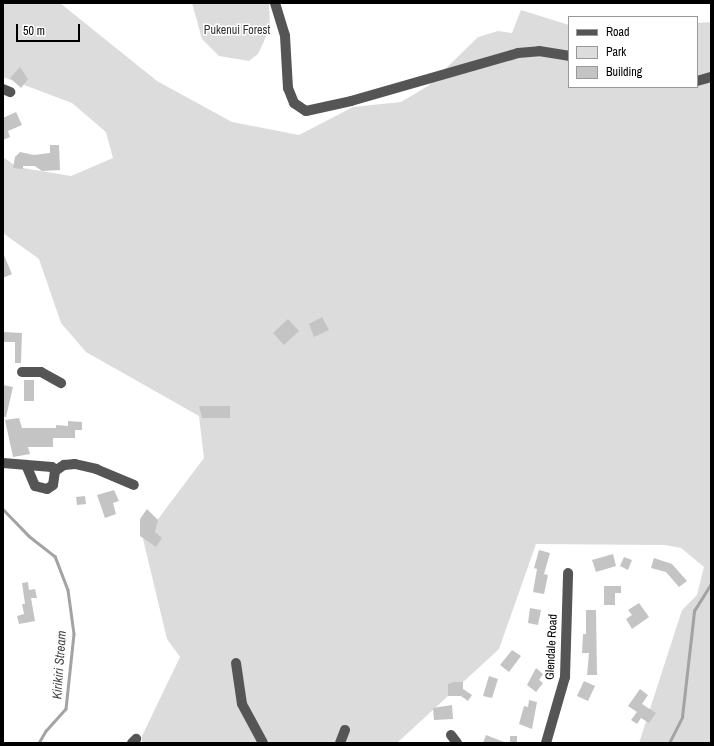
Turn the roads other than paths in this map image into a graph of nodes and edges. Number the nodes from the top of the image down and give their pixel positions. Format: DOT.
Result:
graph roads {
  1 [pos="275,3"];
  2 [pos="568,56"];
  3 [pos="711,77"];
  4 [pos="698,81"];
  5 [pos="22,372"];
  6 [pos="61,383"];
  7 [pos="3,463"];
  8 [pos="26,465"];
  9 [pos="55,471"];
  10 [pos="134,485"];
  11 [pos="568,573"];
  12 [pos="236,663"];
  13 [pos="345,730"];
  14 [pos="263,743"];
  15 [pos="340,743"];
  16 [pos="546,743"];
  1 -- 2 [label="street"];
  3 -- 4 [label="street"];
  5 -- 6 [label="street"];
  7 -- 8 [label="street"];
  8 -- 9 [label="street"];
  8 -- 9 [label="street"];
  9 -- 10 [label="street"];
  11 -- 16 [label="street, Glendale Road"];
  12 -- 14 [label="street"];
  13 -- 15 [label="street"];
}
